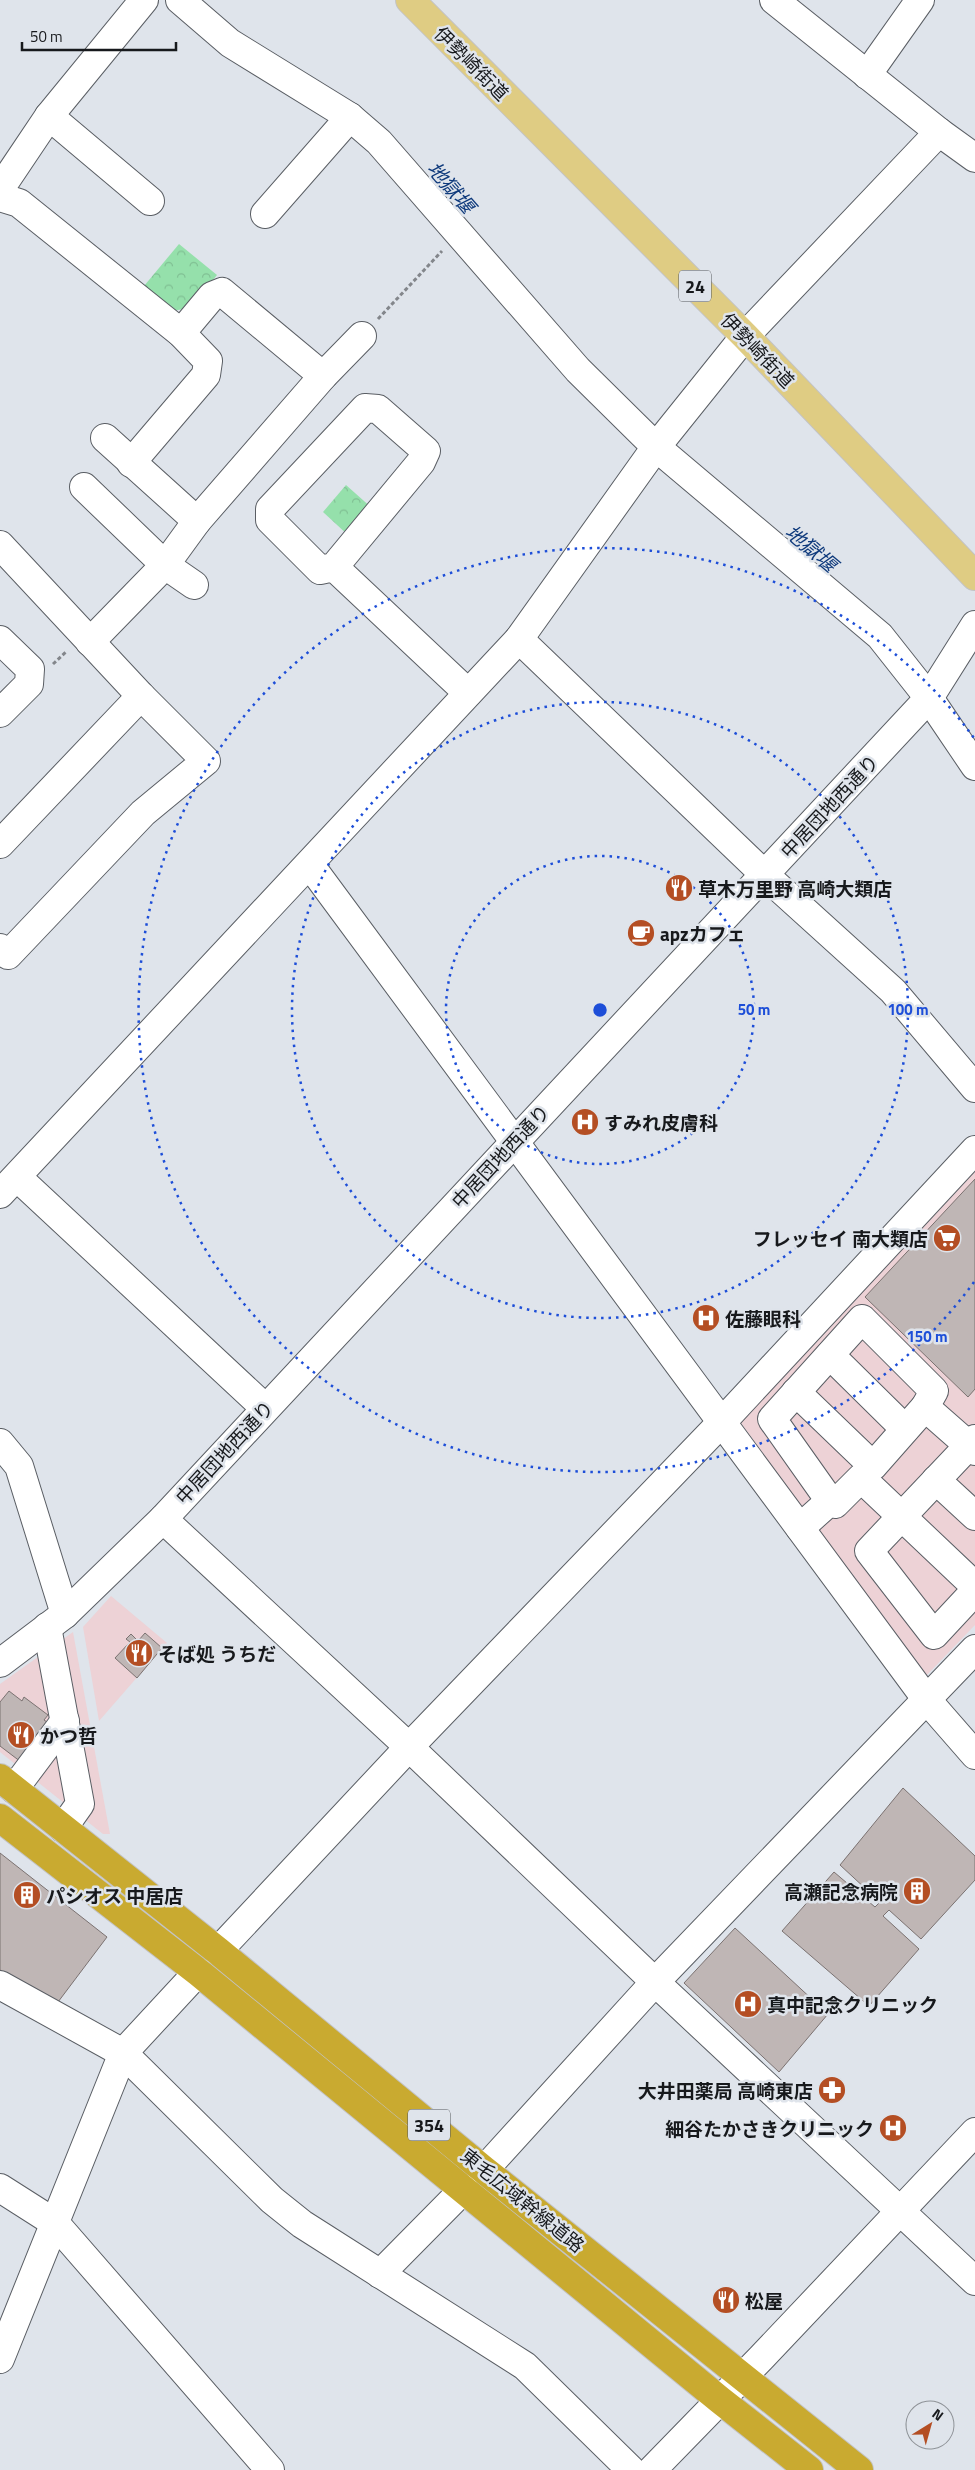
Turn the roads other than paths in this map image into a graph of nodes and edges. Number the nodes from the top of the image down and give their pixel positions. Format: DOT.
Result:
graph roads {
  1 [pos="144,0"];
  2 [pos="180,0"];
  3 [pos="410,0"];
  4 [pos="774,0"];
  5 [pos="920,0"];
  6 [pos="867,74"];
  7 [pos="50,116"];
  8 [pos="350,117"];
  9 [pos="939,132"];
  10 [pos="975,158"];
  11 [pos="0,189"];
  12 [pos="0,197"];
  13 [pos="150,201"];
  14 [pos="265,214"];
  15 [pos="181,333"];
  16 [pos="362,336"];
  17 [pos="745,336"];
  18 [pos="323,376"];
  19 [pos="105,438"];
  20 [pos="656,447"];
  21 [pos="132,463"];
  22 [pos="84,487"];
  23 [pos="197,521"];
  24 [pos="0,545"];
  25 [pos="165,565"];
  26 [pos="334,567"];
  27 [pos="975,576"];
  28 [pos="194,585"];
  29 [pos="975,624"];
  30 [pos="87,638"];
  31 [pos="519,639"];
  32 [pos="0,640"];
  33 [pos="468,693"];
  34 [pos="142,696"];
  35 [pos="928,698"];
  36 [pos="0,713"];
  37 [pos="975,766"];
  38 [pos="0,844"];
  39 [pos="310,865"];
  40 [pos="765,874"];
  41 [pos="0,948"];
  42 [pos="975,1088"];
  43 [pos="514,1140"];
  44 [pos="975,1150"];
  45 [pos="8,1186"];
  46 [pos="830,1355"];
  47 [pos="796,1392"];
  48 [pos="925,1407"];
  49 [pos="265,1408"];
  50 [pos="722,1422"];
  51 [pos="905,1429"];
  52 [pos="0,1442"];
  53 [pos="973,1445"];
  54 [pos="867,1472"];
  55 [pos="936,1480"];
  56 [pos="830,1501"];
  57 [pos="902,1516"];
  58 [pos="975,1516"];
  59 [pos="163,1519"];
  60 [pos="800,1528"];
  61 [pos="975,1586"];
  62 [pos="975,1591"];
  63 [pos="56,1620"];
  64 [pos="975,1649"];
  65 [pos="0,1663"];
  66 [pos="927,1700"];
  67 [pos="65,1721"];
  68 [pos="409,1747"];
  69 [pos="975,1755"];
  70 [pos="7,1783"];
  71 [pos="0,1818"];
  72 [pos="63,1828"];
  73 [pos="218,1951"];
  74 [pos="198,1972"];
  75 [pos="655,1982"];
  76 [pos="0,1985"];
  77 [pos="123,2053"];
  78 [pos="975,2132"];
  79 [pos="484,2170"];
  80 [pos="0,2188"];
  81 [pos="464,2189"];
  82 [pos="900,2211"];
  83 [pos="55,2223"];
  84 [pos="380,2274"];
  85 [pos="975,2281"];
  86 [pos="0,2359"];
  87 [pos="744,2376"];
  88 [pos="720,2400"];
  89 [pos="270,2470"];
  90 [pos="631,2470"];
  91 [pos="652,2470"];
  92 [pos="809,2470"];
  93 [pos="859,2470"];
  1 -- 7 [label="street"];
  2 -- 8 [label="street"];
  3 -- 17 [label="main road, 伊勢崎街道 / 24"];
  4 -- 6 [label="street"];
  5 -- 6 [label="street"];
  6 -- 9 [label="street"];
  7 -- 11 [label="street"];
  7 -- 13 [label="street"];
  8 -- 14 [label="street"];
  8 -- 20 [label="street"];
  9 -- 10 [label="street"];
  9 -- 17 [label="street"];
  12 -- 15 [label="street"];
  15 -- 18 [label="street"];
  15 -- 21 [label="street"];
  16 -- 18 [label="street"];
  17 -- 20 [label="street"];
  17 -- 27 [label="main road, 伊勢崎街道 / 24"];
  18 -- 23 [label="street"];
  19 -- 21 [label="street"];
  20 -- 31 [label="street"];
  20 -- 35 [label="street"];
  21 -- 23 [label="street"];
  22 -- 25 [label="street"];
  23 -- 25 [label="street"];
  24 -- 30 [label="street"];
  25 -- 28 [label="street"];
  25 -- 30 [label="street"];
  26 -- 26 [label="street"];
  26 -- 33 [label="street"];
  29 -- 35 [label="street, 中居団地西通り"];
  30 -- 34 [label="street"];
  31 -- 33 [label="street"];
  31 -- 40 [label="street"];
  32 -- 36 [label="street"];
  33 -- 39 [label="street"];
  34 -- 38 [label="street"];
  34 -- 41 [label="street"];
  35 -- 37 [label="street"];
  35 -- 40 [label="street, 中居団地西通り"];
  39 -- 43 [label="street"];
  39 -- 45 [label="street"];
  40 -- 42 [label="street"];
  40 -- 43 [label="street, 中居団地西通り"];
  43 -- 49 [label="street, 中居団地西通り"];
  43 -- 50 [label="street"];
  44 -- 50 [label="street"];
  45 -- 49 [label="street"];
  46 -- 47 [label="street"];
  46 -- 48 [label="street"];
  46 -- 51 [label="street"];
  47 -- 54 [label="street"];
  47 -- 56 [label="street"];
  48 -- 51 [label="street"];
  48 -- 53 [label="street"];
  49 -- 59 [label="street, 中居団地西通り"];
  50 -- 60 [label="street"];
  50 -- 68 [label="street"];
  51 -- 54 [label="street"];
  52 -- 63 [label="street"];
  53 -- 55 [label="street"];
  54 -- 56 [label="street"];
  54 -- 57 [label="street"];
  55 -- 57 [label="street"];
  55 -- 58 [label="street"];
  56 -- 60 [label="street"];
  57 -- 61 [label="street"];
  57 -- 62 [label="street"];
  59 -- 63 [label="street, 中居団地西通り"];
  59 -- 68 [label="street"];
  60 -- 66 [label="street"];
  63 -- 65 [label="street, 中居団地西通り"];
  63 -- 67 [label="street"];
  64 -- 66 [label="street"];
  66 -- 69 [label="street"];
  66 -- 75 [label="street"];
  67 -- 70 [label="street"];
  67 -- 72 [label="street"];
  68 -- 73 [label="street"];
  68 -- 75 [label="street"];
  70 -- 72 [label="highway, 東毛広域幹線道路 / 354"];
  71 -- 74 [label="highway, 東毛広域幹線道路 / 354"];
  72 -- 73 [label="highway, 東毛広域幹線道路 / 354"];
  73 -- 79 [label="highway, 東毛広域幹線道路 / 354"];
  74 -- 77 [label="street"];
  74 -- 81 [label="highway, 東毛広域幹線道路 / 354"];
  75 -- 79 [label="street"];
  75 -- 82 [label="street"];
  76 -- 77 [label="street"];
  77 -- 83 [label="street"];
  77 -- 84 [label="street"];
  78 -- 82 [label="street"];
  79 -- 87 [label="highway, 東毛広域幹線道路 / 354"];
  80 -- 83 [label="street"];
  81 -- 84 [label="street"];
  81 -- 88 [label="highway, 東毛広域幹線道路 / 354"];
  82 -- 85 [label="street"];
  82 -- 87 [label="street"];
  83 -- 86 [label="street"];
  83 -- 89 [label="street"];
  84 -- 90 [label="street"];
  87 -- 88 [label="street"];
  87 -- 93 [label="highway, 東毛広域幹線道路 / 354"];
  88 -- 91 [label="street"];
  88 -- 92 [label="highway, 東毛広域幹線道路 / 354"];
}
